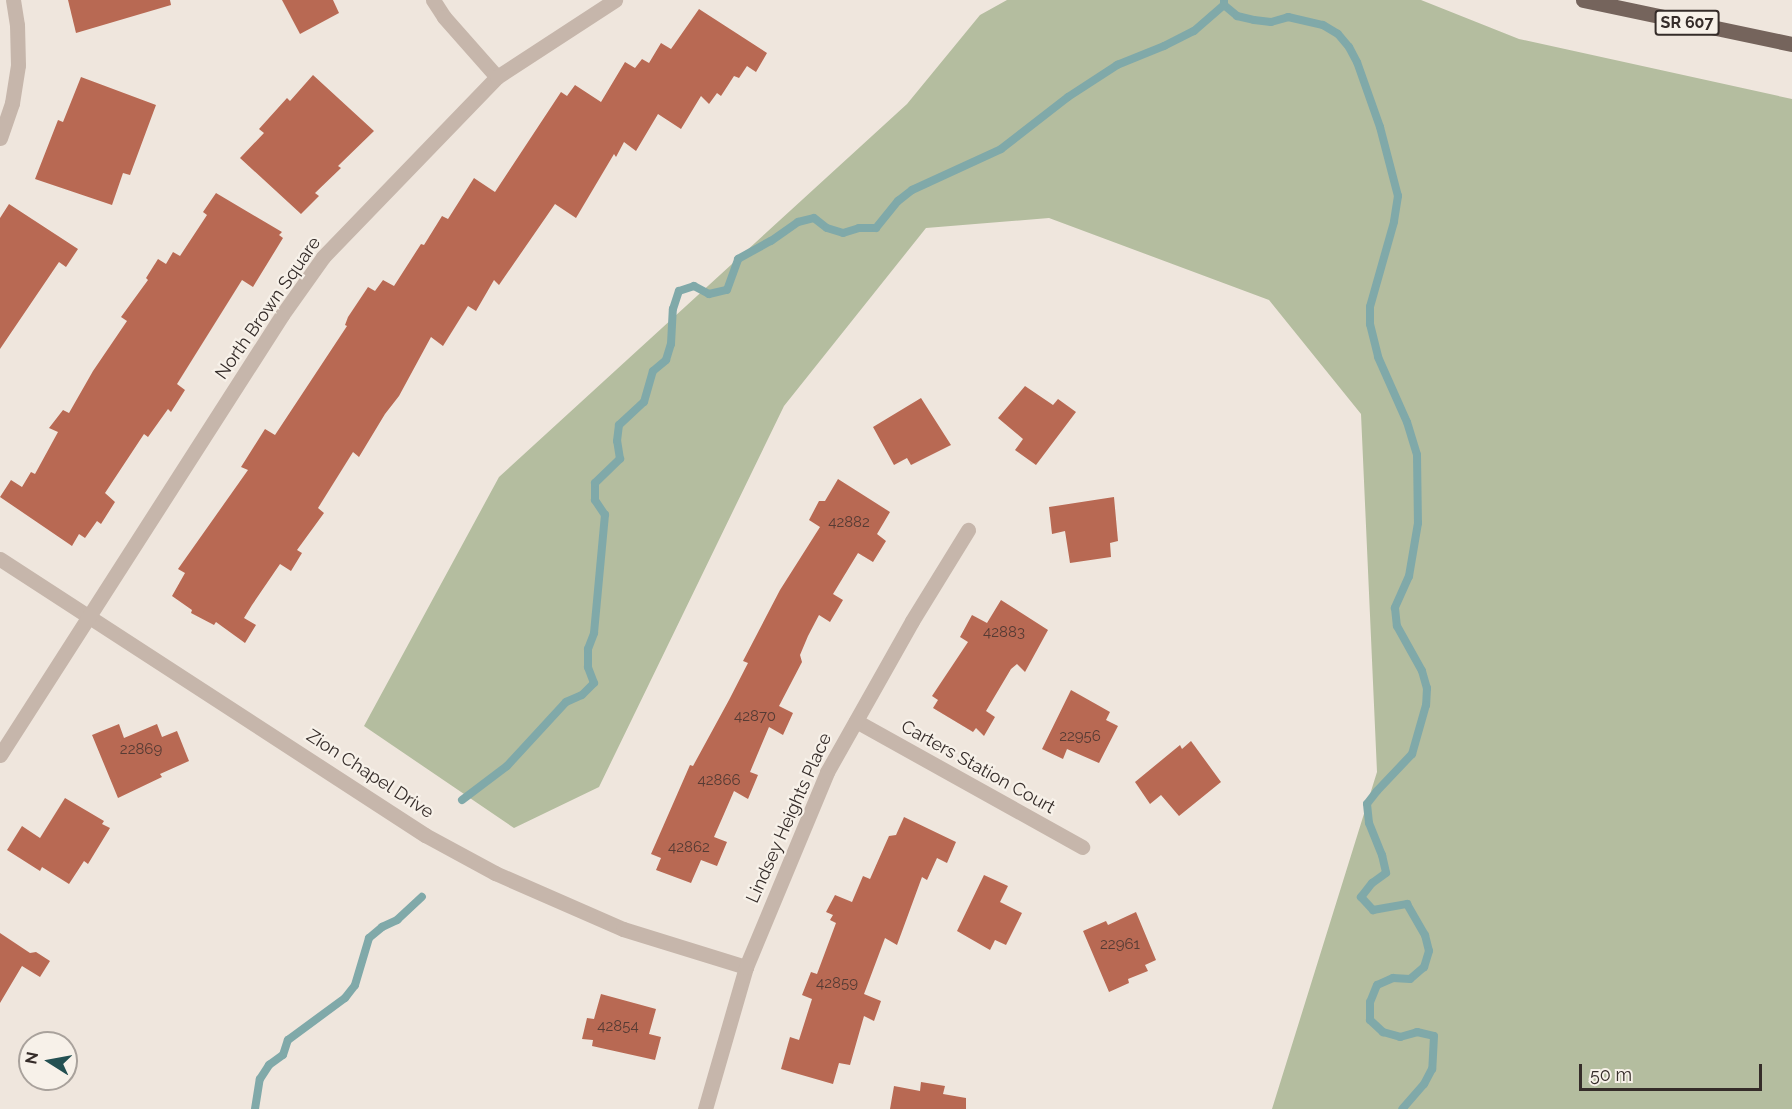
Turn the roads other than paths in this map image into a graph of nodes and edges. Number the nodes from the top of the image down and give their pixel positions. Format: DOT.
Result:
graph roads {
  1 [pos="13,0"];
  2 [pos="433,0"];
  3 [pos="615,0"];
  4 [pos="1583,0"];
  5 [pos="1792,44"];
  6 [pos="497,77"];
  7 [pos="0,138"];
  8 [pos="968,530"];
  9 [pos="0,559"];
  10 [pos="89,616"];
  11 [pos="856,721"];
  12 [pos="0,755"];
  13 [pos="1082,847"];
  14 [pos="746,967"];
  15 [pos="705,1109"];
  1 -- 7 [label="street"];
  2 -- 6 [label="street"];
  3 -- 6 [label="street, North Brown Square"];
  4 -- 5 [label="main road, SR 607"];
  6 -- 10 [label="street, North Brown Square"];
  8 -- 11 [label="street, Lindsey Heights Place"];
  9 -- 10 [label="street, Zion Chapel Drive"];
  10 -- 12 [label="street, North Brown Square"];
  10 -- 14 [label="street, Zion Chapel Drive"];
  11 -- 13 [label="street, Carters Station Court"];
  11 -- 14 [label="street, Lindsey Heights Place"];
  14 -- 15 [label="street, Lindsey Heights Place"];
}
